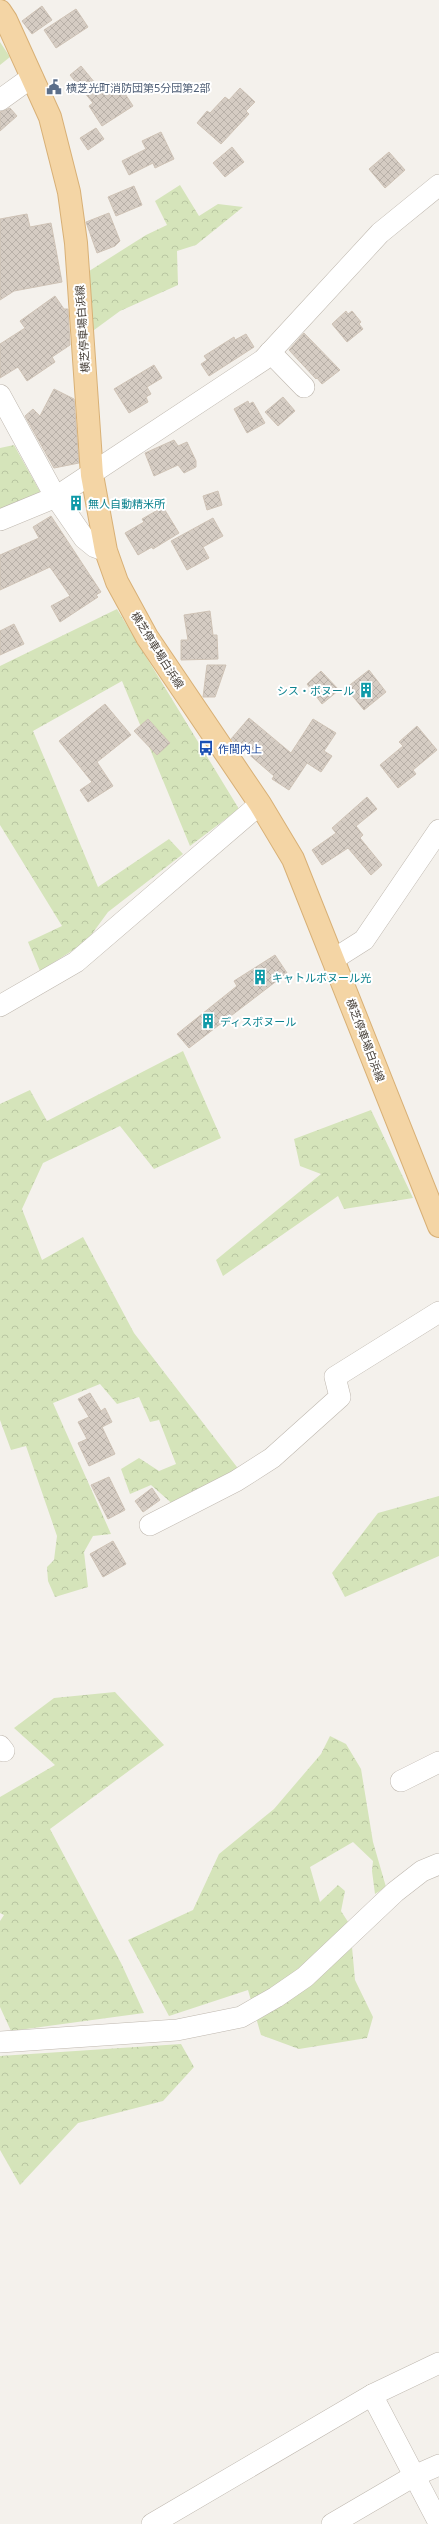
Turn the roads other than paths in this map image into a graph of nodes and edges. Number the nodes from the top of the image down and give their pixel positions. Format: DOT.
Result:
graph roads {
  1 [pos="0,11"];
  2 [pos="32,77"];
  3 [pos="0,100"];
  4 [pos="439,185"];
  5 [pos="270,352"];
  6 [pos="304,387"];
  7 [pos="0,395"];
  8 [pos="92,475"];
  9 [pos="56,497"];
  10 [pos="0,520"];
  11 [pos="106,551"];
  12 [pos="260,804"];
  13 [pos="439,830"];
  14 [pos="334,959"];
  15 [pos="0,1006"];
  16 [pos="439,1226"];
  17 [pos="439,1312"];
  18 [pos="150,1525"];
  19 [pos="439,1762"];
  20 [pos="401,1781"];
  21 [pos="439,1864"];
  22 [pos="0,2042"];
  23 [pos="439,2363"];
  24 [pos="372,2395"];
  25 [pos="439,2465"];
  26 [pos="414,2476"];
  27 [pos="439,2523"];
  28 [pos="152,2524"];
  29 [pos="332,2524"];
  1 -- 2 [label="main road, 横芝停車場白浜線"];
  2 -- 3 [label="street"];
  2 -- 8 [label="main road, 横芝停車場白浜線"];
  4 -- 5 [label="street"];
  5 -- 6 [label="street"];
  5 -- 8 [label="street"];
  7 -- 9 [label="street"];
  8 -- 9 [label="street"];
  8 -- 11 [label="main road, 横芝停車場白浜線"];
  9 -- 10 [label="street"];
  9 -- 11 [label="street"];
  11 -- 12 [label="main road, 横芝停車場白浜線"];
  12 -- 14 [label="main road, 横芝停車場白浜線"];
  12 -- 15 [label="street"];
  13 -- 14 [label="street"];
  14 -- 16 [label="main road, 横芝停車場白浜線"];
  17 -- 18 [label="street"];
  19 -- 20 [label="street"];
  21 -- 22 [label="street"];
  23 -- 24 [label="street"];
  24 -- 26 [label="street"];
  24 -- 28 [label="street"];
  25 -- 26 [label="street"];
  26 -- 27 [label="street"];
  26 -- 29 [label="street"];
}
